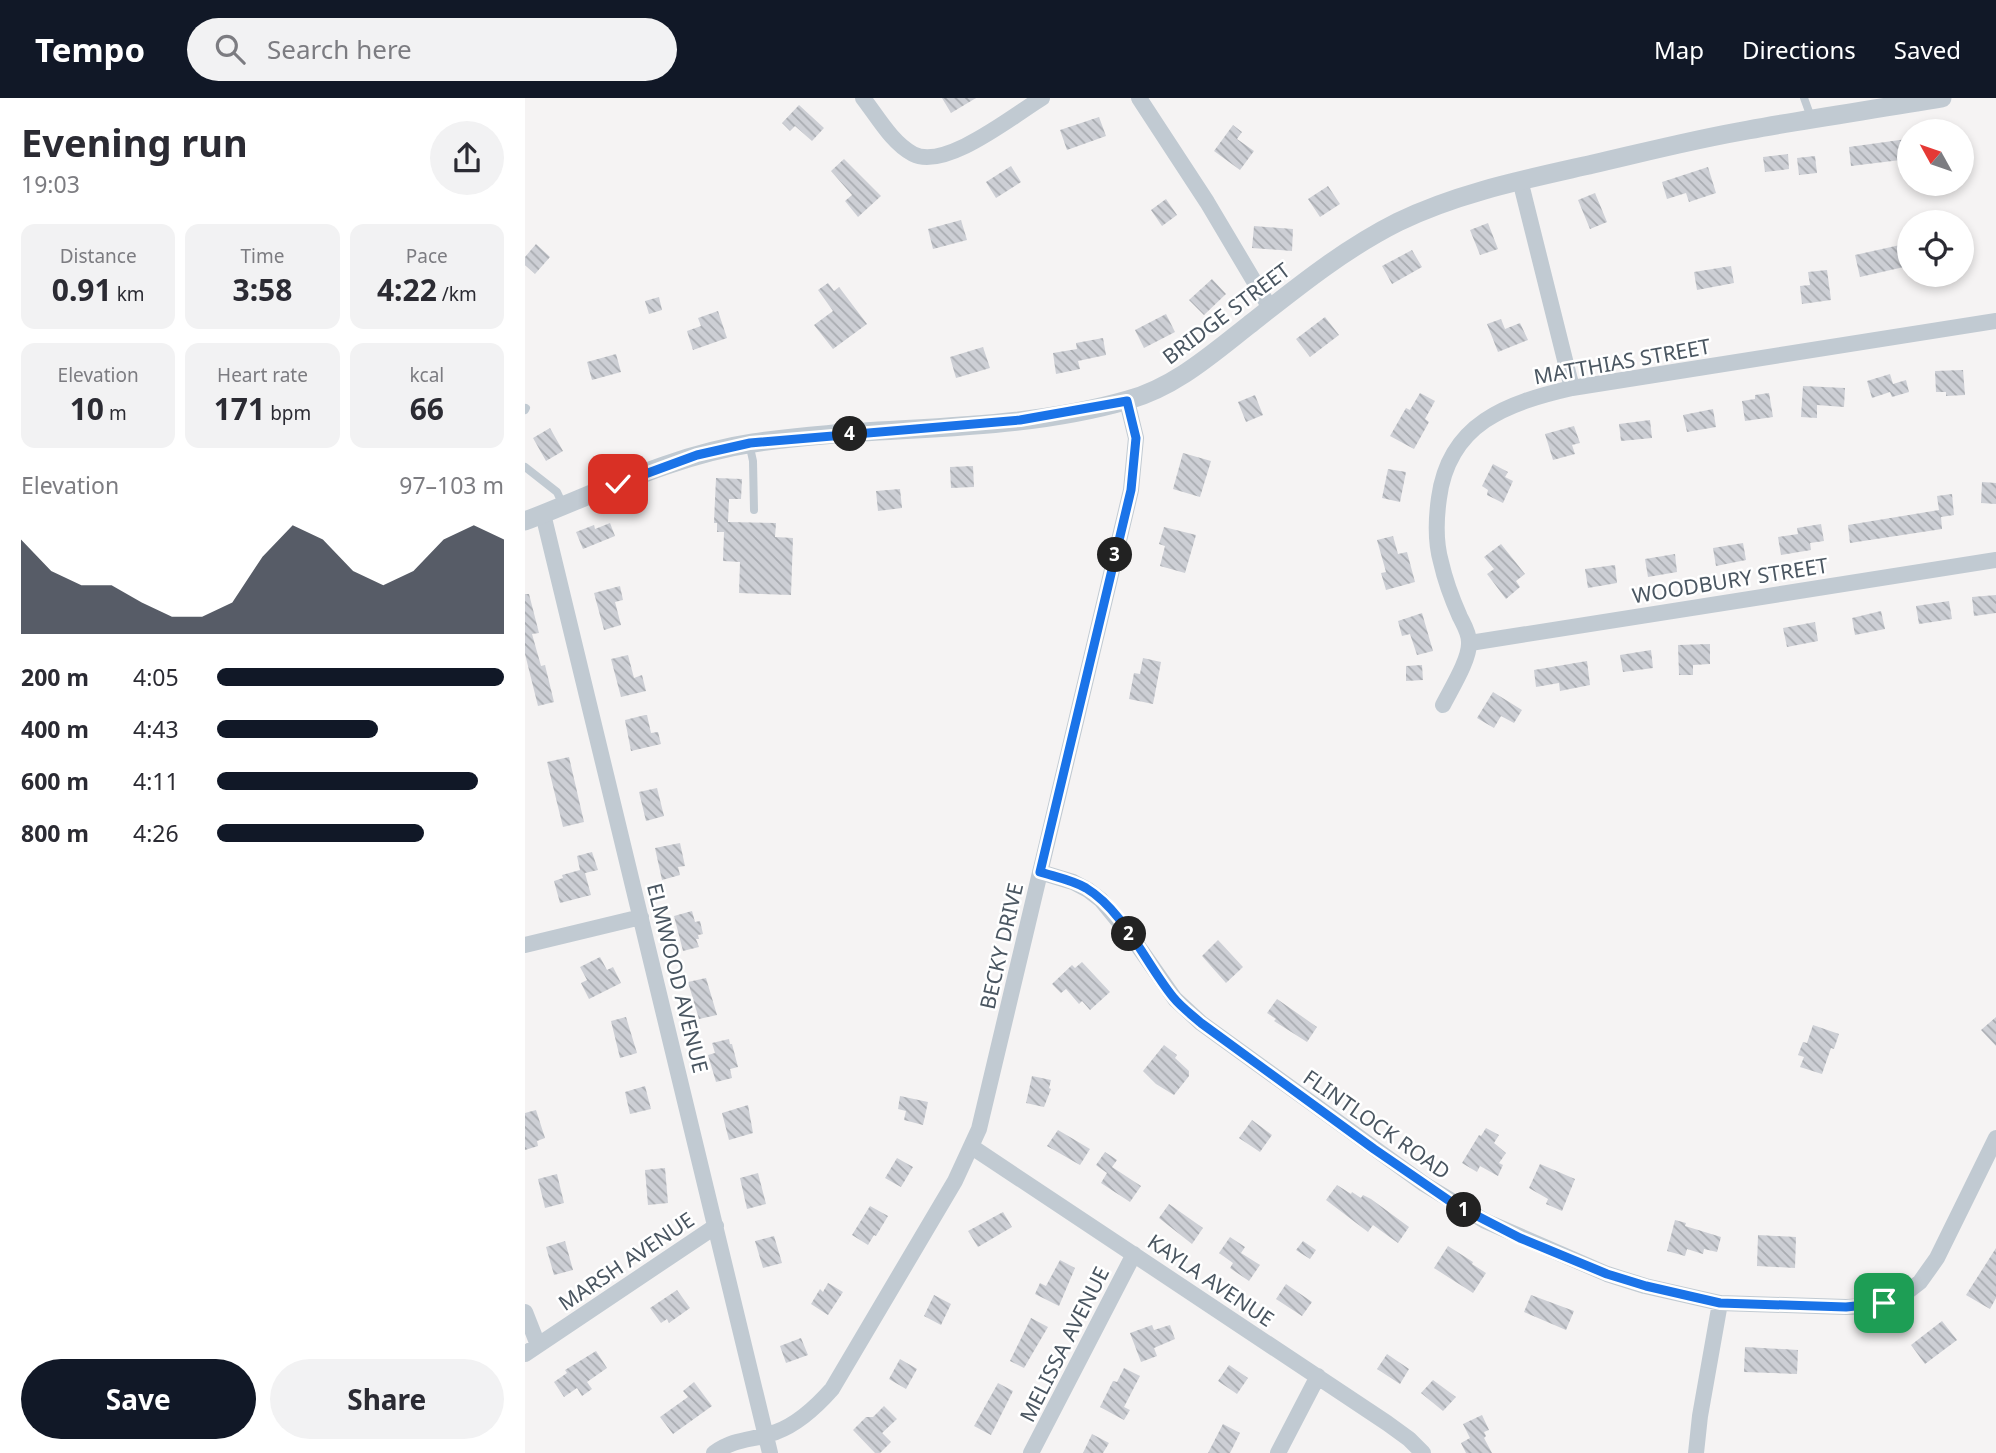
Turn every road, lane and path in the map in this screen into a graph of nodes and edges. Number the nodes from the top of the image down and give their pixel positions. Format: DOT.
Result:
graph roads {
  1 [pos="863,98"];
  2 [pos="1042,98"];
  3 [pos="1139,98"];
  4 [pos="1804,98"];
  5 [pos="1942,98"];
  6 [pos="1812,120"];
  7 [pos="1520,180"];
  8 [pos="1270,308"];
  9 [pos="1996,321"];
  10 [pos="1572,388"];
  11 [pos="1127,401"];
  12 [pos="750,443"];
  13 [pos="525,467"];
  14 [pos="563,505"];
  15 [pos="754,510"];
  16 [pos="534,518"];
  17 [pos="1996,560"];
  18 [pos="1470,643"];
  19 [pos="1443,705"];
  20 [pos="1040,872"];
  21 [pos="641,917"];
  22 [pos="525,945"];
  23 [pos="1996,1138"];
  24 [pos="972,1147"];
  25 [pos="716,1226"];
  26 [pos="1134,1254"];
  27 [pos="1720,1303"];
  28 [pos="525,1312"];
  29 [pos="532,1349"];
  30 [pos="1318,1376"];
  31 [pos="765,1435"];
  32 [pos="714,1453"];
  33 [pos="770,1453"];
  34 [pos="1031,1453"];
  35 [pos="1278,1453"];
  36 [pos="1423,1453"];
  37 [pos="1696,1453"];
  1 -- 2 [label="street"];
  3 -- 8 [label="street"];
  4 -- 6 [label="lane"];
  5 -- 6 [label="street, BRIDGE STREET"];
  6 -- 7 [label="street, BRIDGE STREET"];
  7 -- 8 [label="street, BRIDGE STREET"];
  7 -- 10 [label="street"];
  8 -- 11 [label="street, BRIDGE STREET"];
  9 -- 10 [label="street, MATTHIAS STREET"];
  10 -- 18 [label="street, MATTHIAS STREET"];
  11 -- 12 [label="street, BRIDGE STREET"];
  11 -- 20 [label="street, BECKY DRIVE"];
  12 -- 14 [label="street, BRIDGE STREET"];
  12 -- 15 [label="lane"];
  13 -- 14 [label="lane"];
  14 -- 16 [label="street, BRIDGE STREET"];
  16 -- 21 [label="street, ELMWOOD AVENUE"];
  17 -- 18 [label="street, WOODBURY STREET"];
  18 -- 19 [label="street"];
  20 -- 24 [label="street, BECKY DRIVE"];
  20 -- 27 [label="street, FLINTLOCK ROAD"];
  21 -- 22 [label="street"];
  21 -- 25 [label="street, ELMWOOD AVENUE"];
  23 -- 27 [label="street, FLINTLOCK ROAD"];
  24 -- 26 [label="street, KAYLA AVENUE"];
  24 -- 31 [label="street, BECKY DRIVE"];
  25 -- 29 [label="street, MARSH AVENUE"];
  25 -- 31 [label="street, ELMWOOD AVENUE"];
  26 -- 30 [label="street, KAYLA AVENUE"];
  26 -- 34 [label="street, MELISSA AVENUE"];
  27 -- 37 [label="street"];
  28 -- 29 [label="street"];
  30 -- 35 [label="street"];
  30 -- 36 [label="street, KAYLA AVENUE"];
  31 -- 32 [label="street, BECKY DRIVE"];
  31 -- 33 [label="street, ELMWOOD AVENUE"];
}
